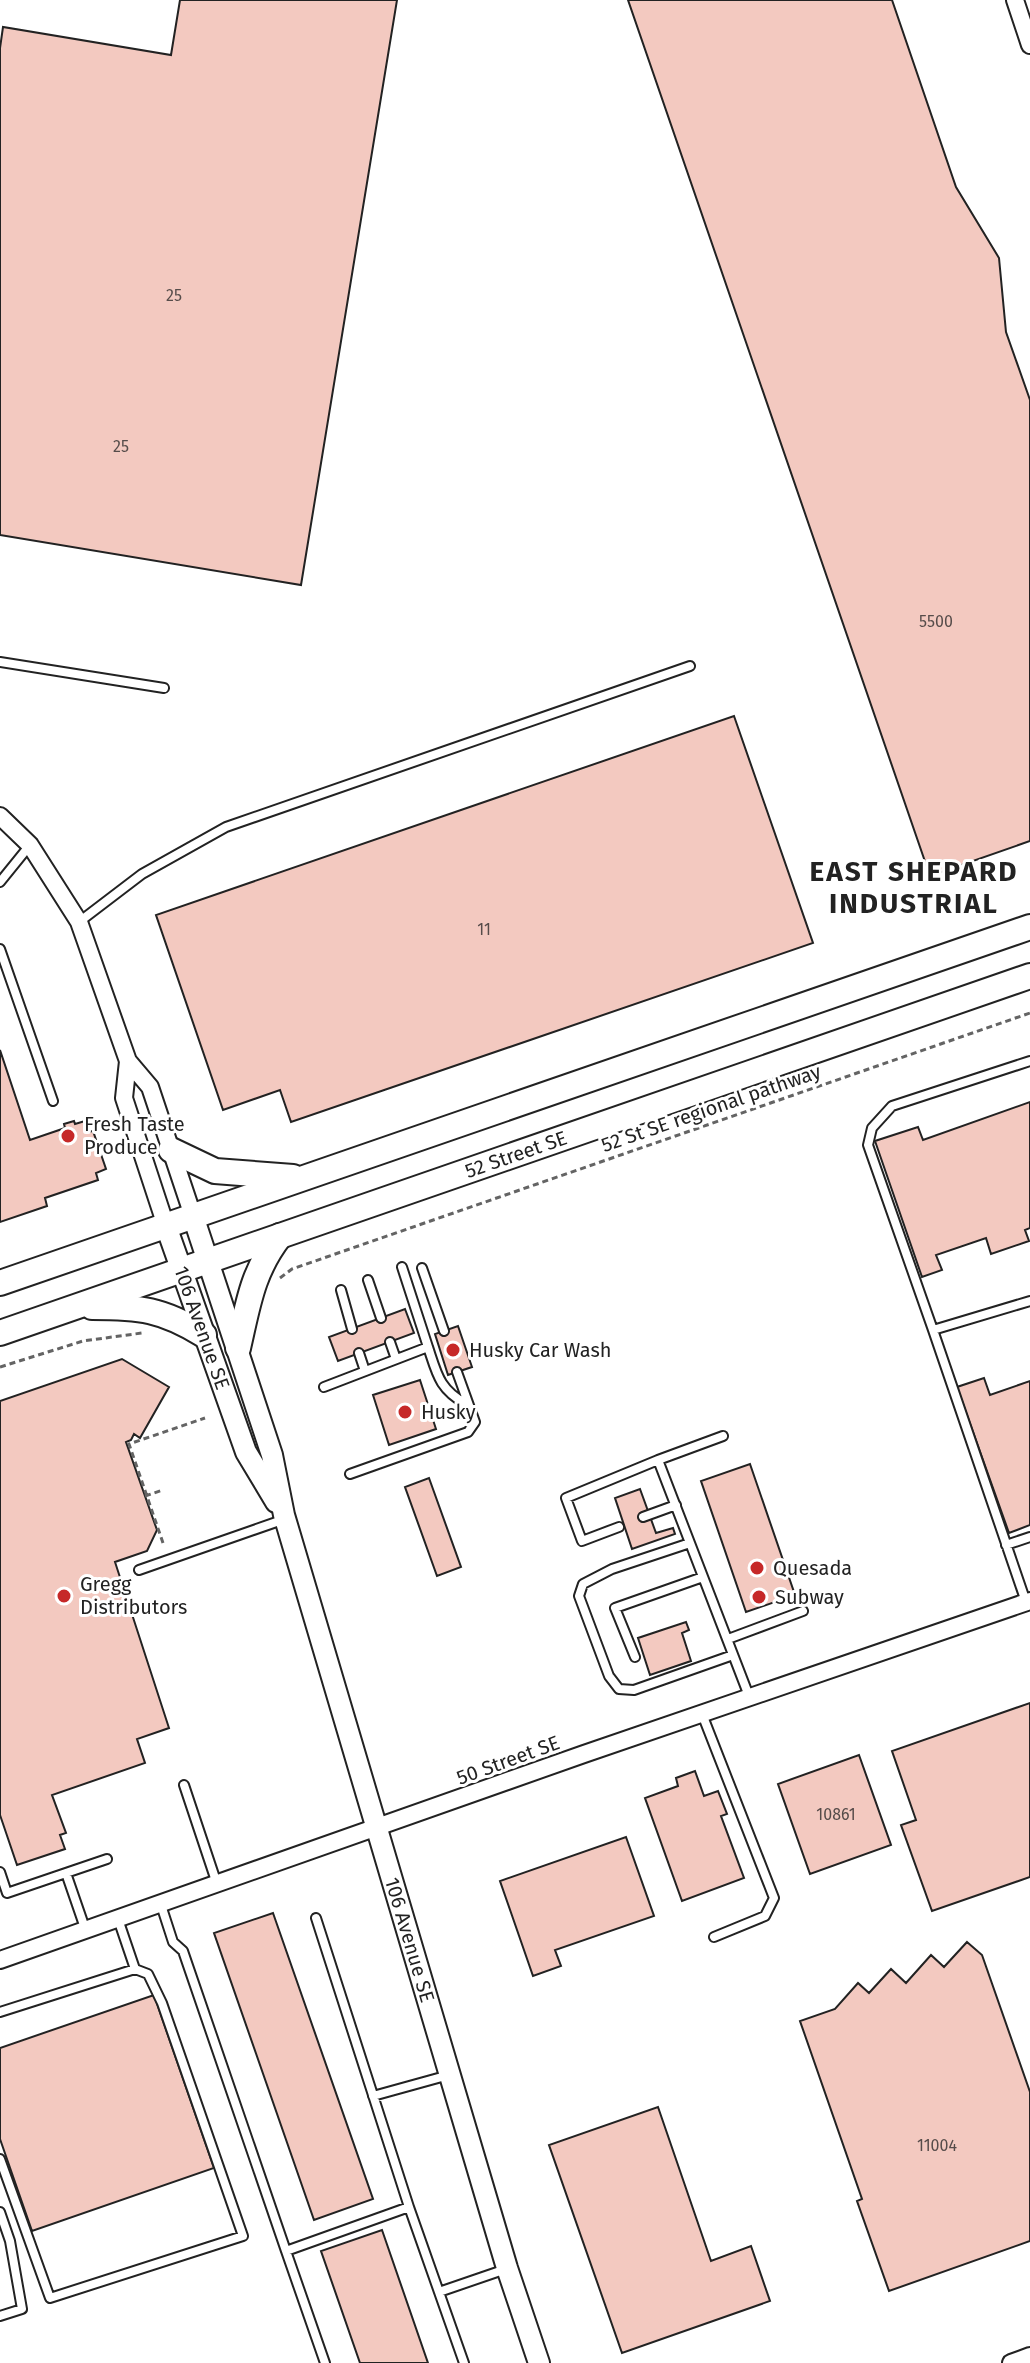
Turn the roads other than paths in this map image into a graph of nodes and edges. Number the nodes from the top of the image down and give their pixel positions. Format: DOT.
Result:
graph roads {
  1 [pos="1015,0"];
  2 [pos="1030,45"];
  3 [pos="0,662"];
  4 [pos="690,666"];
  5 [pos="164,688"];
  6 [pos="0,816"];
  7 [pos="30,845"];
  8 [pos="0,882"];
  9 [pos="79,922"];
  10 [pos="1030,927"];
  11 [pos="0,949"];
  12 [pos="1030,976"];
  13 [pos="128,1061"];
  14 [pos="1030,1061"];
  15 [pos="53,1101"];
  16 [pos="171,1150"];
  17 [pos="303,1178"];
  18 [pos="193,1216"];
  19 [pos="166,1226"];
  20 [pos="280,1236"];
  21 [pos="208,1261"];
  22 [pos="402,1267"];
  23 [pos="422,1268"];
  24 [pos="182,1270"];
  25 [pos="368,1280"];
  26 [pos="0,1283"];
  27 [pos="341,1290"];
  28 [pos="1030,1301"];
  29 [pos="74,1307"];
  30 [pos="381,1318"];
  31 [pos="352,1329"];
  32 [pos="933,1330"];
  33 [pos="444,1331"];
  34 [pos="0,1333"];
  35 [pos="204,1335"];
  36 [pos="390,1342"];
  37 [pos="428,1347"];
  38 [pos="238,1348"];
  39 [pos="359,1353"];
  40 [pos="396,1359"];
  41 [pos="365,1371"];
  42 [pos="457,1372"];
  43 [pos="324,1387"];
  44 [pos="466,1404"];
  45 [pos="723,1436"];
  46 [pos="658,1460"];
  47 [pos="350,1474"];
  48 [pos="676,1505"];
  49 [pos="285,1517"];
  50 [pos="643,1517"];
  51 [pos="619,1527"];
  52 [pos="1030,1537"];
  53 [pos="690,1543"];
  54 [pos="1006,1545"];
  55 [pos="139,1570"];
  56 [pos="703,1577"];
  57 [pos="1028,1602"];
  58 [pos="803,1611"];
  59 [pos="728,1639"];
  60 [pos="733,1655"];
  61 [pos="635,1657"];
  62 [pos="750,1697"];
  63 [pos="702,1713"];
  64 [pos="184,1785"];
  65 [pos="378,1829"];
  66 [pos="107,1859"];
  67 [pos="0,1872"];
  68 [pos="66,1873"];
  69 [pos="217,1885"];
  70 [pos="161,1905"];
  71 [pos="316,1918"];
  72 [pos="118,1919"];
  73 [pos="86,1931"];
  74 [pos="714,1937"];
  75 [pos="0,1960"];
  76 [pos="135,1969"];
  77 [pos="0,2012"];
  78 [pos="449,2075"];
  79 [pos="373,2096"];
  80 [pos="0,2159"];
  81 [pos="409,2207"];
  82 [pos="0,2212"];
  83 [pos="286,2251"];
  84 [pos="507,2268"];
  85 [pos="439,2292"];
  86 [pos="0,2316"];
  87 [pos="1030,2356"];
  88 [pos="325,2363"];
  89 [pos="464,2363"];
  90 [pos="539,2363"];
  91 [pos="1011,2363"];
  1 -- 2 [label="street"];
  3 -- 5 [label="lane"];
  4 -- 9 [label="lane"];
  6 -- 7 [label="street"];
  7 -- 8 [label="lane"];
  7 -- 9 [label="street"];
  9 -- 13 [label="street"];
  10 -- 17 [label="main road"];
  11 -- 15 [label="lane"];
  12 -- 20 [label="main road, 52 Street SE"];
  13 -- 16 [label="street"];
  13 -- 19 [label="street"];
  14 -- 32 [label="lane"];
  16 -- 17 [label="main road"];
  16 -- 18 [label="street"];
  17 -- 18 [label="main road"];
  18 -- 19 [label="main road"];
  18 -- 21 [label="street, 106 Avenue SE"];
  19 -- 24 [label="street, 106 Avenue SE"];
  19 -- 26 [label="main road"];
  20 -- 21 [label="main road, 52 Street SE"];
  20 -- 38 [label="main road"];
  21 -- 24 [label="main road, 52 Street SE"];
  21 -- 38 [label="street, 106 Avenue SE"];
  22 -- 37 [label="lane"];
  23 -- 33 [label="lane"];
  24 -- 29 [label="main road, 52 Street SE"];
  24 -- 35 [label="street, 106 Avenue SE"];
  25 -- 30 [label="lane"];
  27 -- 31 [label="lane"];
  28 -- 32 [label="lane"];
  29 -- 34 [label="main road, 52 Street SE"];
  29 -- 35 [label="main road"];
  32 -- 54 [label="lane"];
  35 -- 49 [label="street, 106 Avenue SE"];
  36 -- 40 [label="lane"];
  37 -- 40 [label="lane"];
  37 -- 44 [label="lane"];
  38 -- 49 [label="street, 106 Avenue SE"];
  39 -- 41 [label="lane"];
  40 -- 41 [label="lane"];
  41 -- 43 [label="lane"];
  42 -- 44 [label="lane"];
  44 -- 47 [label="lane"];
  45 -- 46 [label="lane"];
  46 -- 48 [label="lane"];
  46 -- 51 [label="lane"];
  48 -- 50 [label="lane"];
  48 -- 53 [label="lane"];
  49 -- 55 [label="lane"];
  49 -- 65 [label="street, 106 Avenue SE"];
  52 -- 54 [label="lane"];
  53 -- 56 [label="lane"];
  53 -- 60 [label="lane"];
  54 -- 57 [label="lane"];
  56 -- 59 [label="lane"];
  56 -- 61 [label="lane"];
  57 -- 62 [label="street, 50 Street SE"];
  58 -- 59 [label="lane"];
  59 -- 60 [label="lane"];
  60 -- 62 [label="lane"];
  62 -- 63 [label="street, 50 Street SE"];
  63 -- 65 [label="street, 50 Street SE"];
  63 -- 74 [label="lane"];
  64 -- 69 [label="lane"];
  65 -- 69 [label="street, 50 Street SE"];
  65 -- 78 [label="street, 106 Avenue SE"];
  66 -- 68 [label="lane"];
  67 -- 68 [label="lane"];
  68 -- 73 [label="lane"];
  69 -- 70 [label="street, 50 Street SE"];
  70 -- 72 [label="street, 50 Street SE"];
  70 -- 83 [label="lane"];
  71 -- 79 [label="lane"];
  72 -- 73 [label="street, 50 Street SE"];
  72 -- 76 [label="lane"];
  73 -- 75 [label="street, 50 Street SE"];
  76 -- 77 [label="lane"];
  76 -- 80 [label="lane"];
  78 -- 79 [label="lane"];
  78 -- 84 [label="street, 106 Avenue SE"];
  79 -- 81 [label="lane"];
  81 -- 83 [label="lane"];
  81 -- 85 [label="lane"];
  82 -- 86 [label="lane"];
  83 -- 88 [label="lane"];
  84 -- 85 [label="lane"];
  84 -- 90 [label="street, 106 Avenue SE"];
  85 -- 89 [label="lane"];
  87 -- 91 [label="street"];
}
